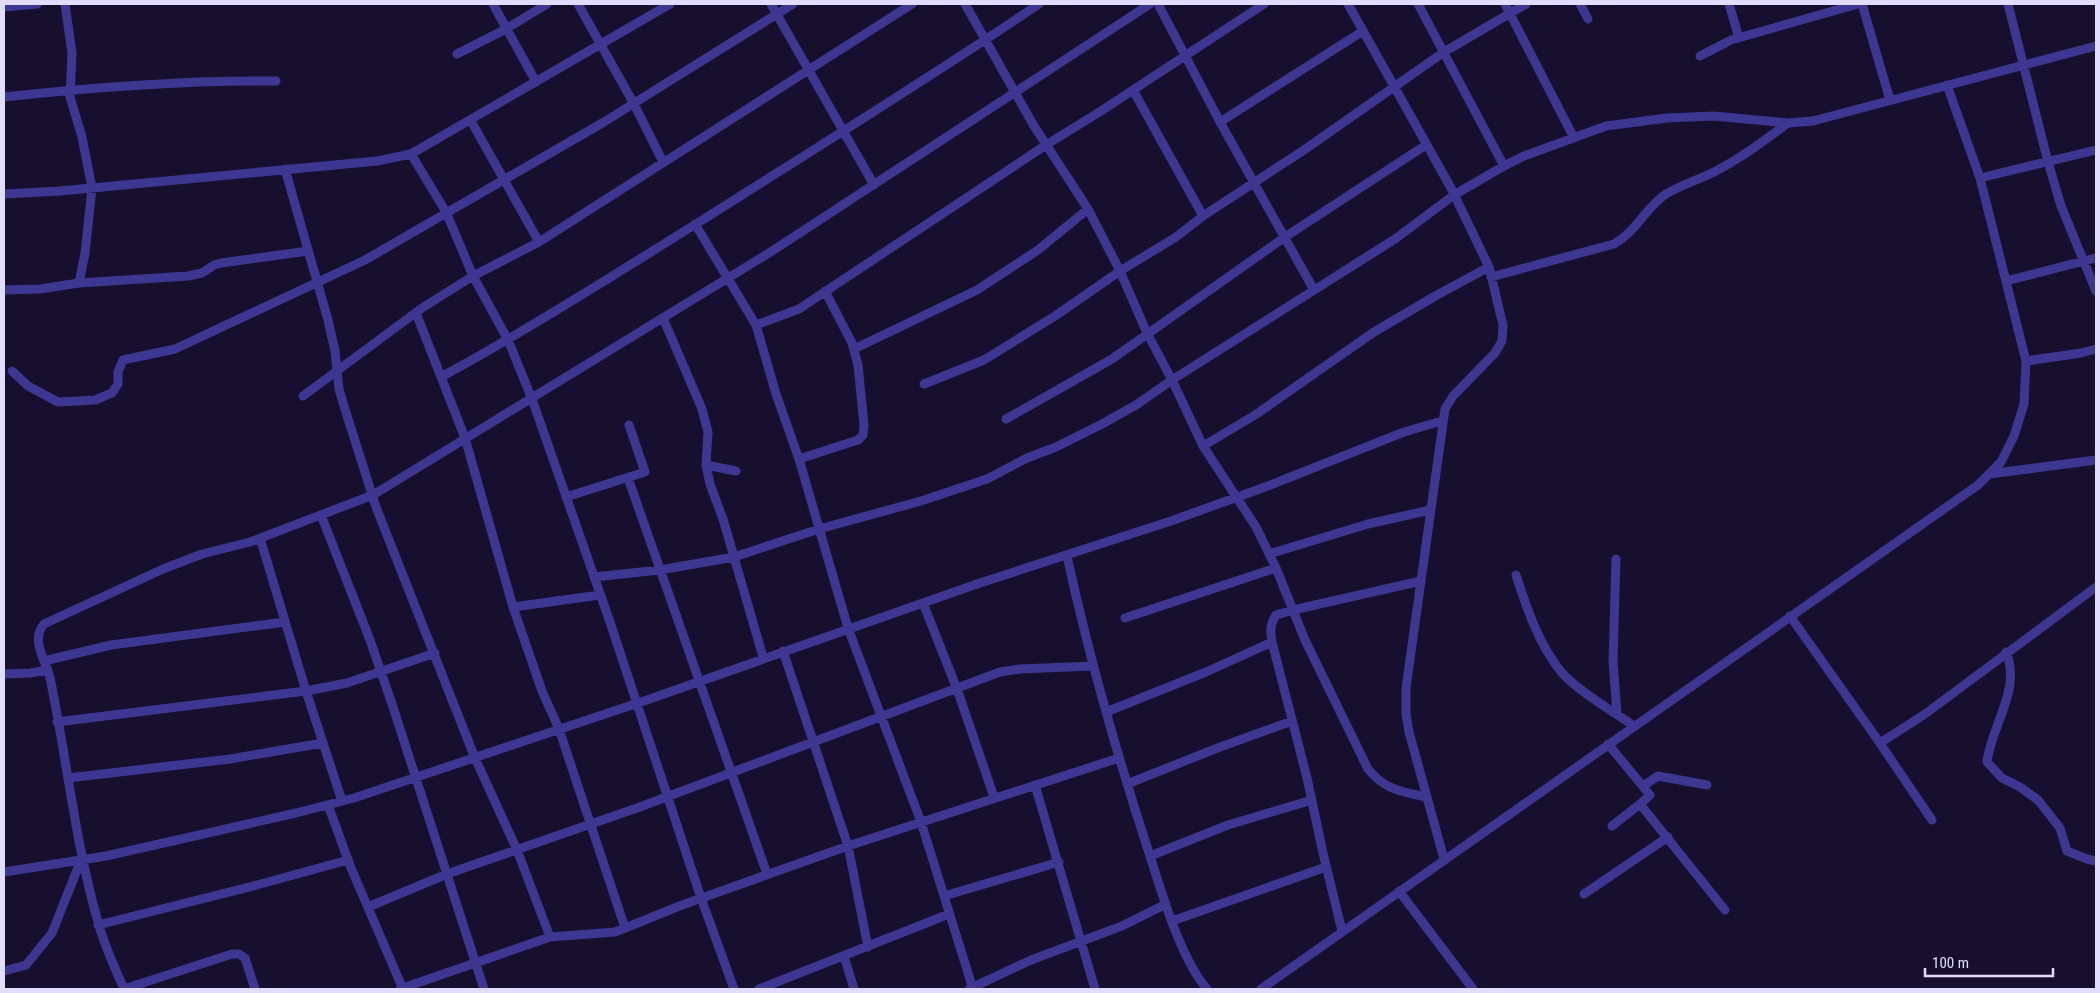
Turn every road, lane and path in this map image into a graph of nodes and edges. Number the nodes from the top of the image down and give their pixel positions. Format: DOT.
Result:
graph roads {
  1 [pos="38,4"];
  2 [pos="65,4"];
  3 [pos="493,4"];
  4 [pos="547,4"];
  5 [pos="578,4"];
  6 [pos="670,4"];
  7 [pos="772,4"];
  8 [pos="793,4"];
  9 [pos="912,4"];
  10 [pos="965,4"];
  11 [pos="1039,4"];
  12 [pos="1150,4"];
  13 [pos="1158,4"];
  14 [pos="1264,4"];
  15 [pos="1348,4"];
  16 [pos="1418,4"];
  17 [pos="1505,4"];
  18 [pos="1526,4"];
  19 [pos="1580,4"];
  20 [pos="1729,4"];
  21 [pos="1858,4"];
  22 [pos="1862,4"];
  23 [pos="2008,4"];
  24 [pos="4,7"];
  25 [pos="1510,13"];
  26 [pos="777,14"];
  27 [pos="1588,19"];
  28 [pos="506,29"];
  29 [pos="1363,31"];
  30 [pos="1739,38"];
  31 [pos="986,39"];
  32 [pos="601,45"];
  33 [pos="2096,46"];
  34 [pos="1444,52"];
  35 [pos="457,54"];
  36 [pos="1186,55"];
  37 [pos="1700,56"];
  38 [pos="2024,65"];
  39 [pos="807,70"];
  40 [pos="276,80"];
  41 [pos="536,82"];
  42 [pos="1947,86"];
  43 [pos="1394,87"];
  44 [pos="70,90"];
  45 [pos="1133,90"];
  46 [pos="1015,91"];
  47 [pos="4,97"];
  48 [pos="1890,100"];
  49 [pos="634,104"];
  50 [pos="471,121"];
  51 [pos="1220,122"];
  52 [pos="1788,123"];
  53 [pos="844,130"];
  54 [pos="1574,138"];
  55 [pos="1046,145"];
  56 [pos="1426,145"];
  57 [pos="2096,150"];
  58 [pos="411,154"];
  59 [pos="663,162"];
  60 [pos="2048,162"];
  61 [pos="1504,166"];
  62 [pos="285,169"];
  63 [pos="1980,178"];
  64 [pos="504,179"];
  65 [pos="1254,183"];
  66 [pos="874,185"];
  67 [pos="92,188"];
  68 [pos="4,194"];
  69 [pos="1454,195"];
  70 [pos="1088,209"];
  71 [pos="446,212"];
  72 [pos="1203,216"];
  73 [pos="696,224"];
  74 [pos="1285,237"];
  75 [pos="539,242"];
  76 [pos="308,251"];
  77 [pos="2096,258"];
  78 [pos="2085,261"];
  79 [pos="1489,267"];
  80 [pos="1120,271"];
  81 [pos="473,276"];
  82 [pos="1491,276"];
  83 [pos="729,278"];
  84 [pos="2006,281"];
  85 [pos="80,283"];
  86 [pos="318,283"];
  87 [pos="4,290"];
  88 [pos="1314,290"];
  89 [pos="825,291"];
  90 [pos="2096,291"];
  91 [pos="416,313"];
  92 [pos="663,318"];
  93 [pos="756,325"];
  94 [pos="1147,332"];
  95 [pos="508,340"];
  96 [pos="854,349"];
  97 [pos="2096,349"];
  98 [pos="2026,361"];
  99 [pos="12,372"];
  100 [pos="337,372"];
  101 [pos="441,377"];
  102 [pos="1172,380"];
  103 [pos="924,384"];
  104 [pos="302,396"];
  105 [pos="532,399"];
  106 [pos="1006,418"];
  107 [pos="1442,421"];
  108 [pos="629,425"];
  109 [pos="465,438"];
  110 [pos="1203,446"];
  111 [pos="799,459"];
  112 [pos="2096,460"];
  113 [pos="706,465"];
  114 [pos="736,471"];
  115 [pos="1989,474"];
  116 [pos="628,478"];
  117 [pos="373,494"];
  118 [pos="566,497"];
  119 [pos="1236,498"];
  120 [pos="1430,510"];
  121 [pos="321,515"];
  122 [pos="819,529"];
  123 [pos="260,538"];
  124 [pos="1269,554"];
  125 [pos="1067,556"];
  126 [pos="734,557"];
  127 [pos="1616,559"];
  128 [pos="1276,568"];
  129 [pos="660,570"];
  130 [pos="1516,575"];
  131 [pos="594,577"];
  132 [pos="1421,581"];
  133 [pos="2096,587"];
  134 [pos="600,594"];
  135 [pos="923,603"];
  136 [pos="513,607"];
  137 [pos="1293,610"];
  138 [pos="1790,616"];
  139 [pos="1126,618"];
  140 [pos="284,622"];
  141 [pos="848,628"];
  142 [pos="1272,642"];
  143 [pos="784,650"];
  144 [pos="2006,652"];
  145 [pos="435,653"];
  146 [pos="763,657"];
  147 [pos="46,665"];
  148 [pos="1093,666"];
  149 [pos="381,672"];
  150 [pos="4,674"];
  151 [pos="700,680"];
  152 [pos="957,689"];
  153 [pos="306,691"];
  154 [pos="637,703"];
  155 [pos="1106,712"];
  156 [pos="1617,714"];
  157 [pos="882,716"];
  158 [pos="1292,721"];
  159 [pos="57,722"];
  160 [pos="1634,726"];
  161 [pos="560,728"];
  162 [pos="813,742"];
  163 [pos="323,743"];
  164 [pos="1880,743"];
  165 [pos="1608,744"];
  166 [pos="476,758"];
  167 [pos="1119,758"];
  168 [pos="731,774"];
  169 [pos="68,778"];
  170 [pos="416,778"];
  171 [pos="1035,784"];
  172 [pos="1127,784"];
  173 [pos="1707,785"];
  174 [pos="1643,786"];
  175 [pos="668,797"];
  176 [pos="994,797"];
  177 [pos="1427,797"];
  178 [pos="1312,800"];
  179 [pos="342,801"];
  180 [pos="1640,804"];
  181 [pos="328,805"];
  182 [pos="1932,820"];
  183 [pos="922,822"];
  184 [pos="591,825"];
  185 [pos="1612,826"];
  186 [pos="1668,837"];
  187 [pos="848,846"];
  188 [pos="517,850"];
  189 [pos="1150,856"];
  190 [pos="1444,859"];
  191 [pos="81,860"];
  192 [pos="348,860"];
  193 [pos="2096,861"];
  194 [pos="1059,862"];
  195 [pos="1326,867"];
  196 [pos="4,872"];
  197 [pos="447,874"];
  198 [pos="768,874"];
  199 [pos="1399,891"];
  200 [pos="1584,894"];
  201 [pos="944,896"];
  202 [pos="701,898"];
  203 [pos="1166,904"];
  204 [pos="368,906"];
  205 [pos="1724,910"];
  206 [pos="949,914"];
  207 [pos="1172,921"];
  208 [pos="98,925"];
  209 [pos="625,928"];
  210 [pos="1342,931"];
  211 [pos="550,937"];
  212 [pos="1082,942"];
  213 [pos="868,947"];
  214 [pos="844,956"];
  215 [pos="475,962"];
  216 [pos="4,971"];
  217 [pos="124,989"];
  218 [pos="255,989"];
  219 [pos="401,989"];
  220 [pos="484,989"];
  221 [pos="734,989"];
  222 [pos="759,989"];
  223 [pos="854,989"];
  224 [pos="971,989"];
  225 [pos="1095,989"];
  226 [pos="1207,989"];
  227 [pos="1261,989"];
  228 [pos="1473,989"];
  1 -- 24 [label="street"];
  2 -- 44 [label="street"];
  3 -- 28 [label="street"];
  4 -- 28 [label="street"];
  5 -- 32 [label="street"];
  6 -- 32 [label="street"];
  7 -- 26 [label="street"];
  8 -- 26 [label="street"];
  9 -- 39 [label="street"];
  10 -- 31 [label="street"];
  11 -- 31 [label="street"];
  12 -- 46 [label="street"];
  13 -- 36 [label="street"];
  14 -- 36 [label="street"];
  15 -- 29 [label="street"];
  16 -- 34 [label="street"];
  17 -- 25 [label="street"];
  18 -- 25 [label="street"];
  19 -- 27 [label="street"];
  20 -- 30 [label="street"];
  21 -- 30 [label="street"];
  22 -- 48 [label="street"];
  23 -- 38 [label="street"];
  25 -- 34 [label="street"];
  25 -- 54 [label="street"];
  26 -- 39 [label="street"];
  26 -- 49 [label="street"];
  28 -- 35 [label="street"];
  28 -- 41 [label="street"];
  29 -- 43 [label="street"];
  29 -- 51 [label="street"];
  30 -- 37 [label="street"];
  31 -- 46 [label="street"];
  31 -- 53 [label="street"];
  32 -- 41 [label="street"];
  32 -- 49 [label="street"];
  33 -- 38 [label="street"];
  34 -- 43 [label="street"];
  34 -- 61 [label="street"];
  36 -- 45 [label="street"];
  36 -- 51 [label="street"];
  38 -- 42 [label="street"];
  38 -- 60 [label="street"];
  39 -- 53 [label="street"];
  39 -- 59 [label="street"];
  40 -- 44 [label="street"];
  41 -- 50 [label="street"];
  42 -- 48 [label="street"];
  42 -- 63 [label="street"];
  43 -- 56 [label="street"];
  43 -- 65 [label="street"];
  44 -- 47 [label="street"];
  44 -- 67 [label="street"];
  45 -- 55 [label="street"];
  45 -- 72 [label="street"];
  46 -- 55 [label="street"];
  46 -- 66 [label="street"];
  48 -- 52 [label="street"];
  49 -- 59 [label="street"];
  49 -- 64 [label="street"];
  50 -- 58 [label="street"];
  50 -- 64 [label="street"];
  51 -- 65 [label="street"];
  52 -- 54 [label="street"];
  52 -- 82 [label="street"];
  53 -- 66 [label="street"];
  53 -- 73 [label="street"];
  54 -- 61 [label="street"];
  55 -- 70 [label="street"];
  55 -- 89 [label="street"];
  56 -- 69 [label="street"];
  56 -- 74 [label="street"];
  57 -- 60 [label="street"];
  58 -- 62 [label="street"];
  58 -- 71 [label="street"];
  59 -- 75 [label="street"];
  60 -- 63 [label="street"];
  60 -- 78 [label="street"];
  61 -- 69 [label="street"];
  62 -- 67 [label="street"];
  62 -- 76 [label="street"];
  63 -- 84 [label="street"];
  64 -- 71 [label="street"];
  64 -- 75 [label="street"];
  65 -- 72 [label="street"];
  65 -- 74 [label="street"];
  66 -- 83 [label="street"];
  67 -- 68 [label="street"];
  67 -- 85 [label="street"];
  69 -- 79 [label="street"];
  69 -- 88 [label="street"];
  70 -- 80 [label="street"];
  70 -- 96 [label="street"];
  71 -- 81 [label="street"];
  71 -- 86 [label="street"];
  72 -- 80 [label="street"];
  73 -- 83 [label="street"];
  73 -- 95 [label="street"];
  74 -- 88 [label="street"];
  74 -- 94 [label="street"];
  75 -- 81 [label="street"];
  76 -- 85 [label="street"];
  76 -- 86 [label="street"];
  77 -- 78 [label="street"];
  78 -- 84 [label="street"];
  78 -- 90 [label="street"];
  79 -- 82 [label="street"];
  79 -- 110 [label="street"];
  80 -- 94 [label="street"];
  80 -- 103 [label="street"];
  81 -- 91 [label="street"];
  81 -- 95 [label="street"];
  82 -- 107 [label="street"];
  83 -- 92 [label="street"];
  83 -- 93 [label="street"];
  84 -- 98 [label="street"];
  85 -- 87 [label="street"];
  86 -- 99 [label="street"];
  86 -- 100 [label="street"];
  88 -- 102 [label="street"];
  89 -- 93 [label="street"];
  89 -- 96 [label="street"];
  91 -- 100 [label="street"];
  91 -- 101 [label="street"];
  92 -- 105 [label="street"];
  92 -- 113 [label="street"];
  93 -- 111 [label="street"];
  94 -- 102 [label="street"];
  94 -- 106 [label="street"];
  95 -- 101 [label="street"];
  95 -- 105 [label="street"];
  96 -- 111 [label="street"];
  97 -- 98 [label="street"];
  98 -- 115 [label="street"];
  100 -- 104 [label="street"];
  100 -- 117 [label="street"];
  101 -- 109 [label="street"];
  102 -- 110 [label="street"];
  102 -- 122 [label="street"];
  105 -- 109 [label="street"];
  105 -- 118 [label="street"];
  107 -- 119 [label="street"];
  107 -- 120 [label="street"];
  108 -- 116 [label="street"];
  109 -- 117 [label="street"];
  109 -- 136 [label="street"];
  110 -- 119 [label="street"];
  111 -- 122 [label="street"];
  112 -- 115 [label="street"];
  113 -- 114 [label="street"];
  113 -- 126 [label="street"];
  115 -- 138 [label="street"];
  116 -- 118 [label="street"];
  116 -- 129 [label="street"];
  117 -- 121 [label="street"];
  117 -- 145 [label="street"];
  118 -- 131 [label="street"];
  119 -- 124 [label="street"];
  119 -- 125 [label="street"];
  120 -- 124 [label="street"];
  120 -- 132 [label="street"];
  121 -- 123 [label="street"];
  121 -- 149 [label="street"];
  122 -- 126 [label="street"];
  122 -- 141 [label="street"];
  123 -- 140 [label="street"];
  123 -- 147 [label="street"];
  124 -- 128 [label="street"];
  125 -- 135 [label="street"];
  125 -- 148 [label="street"];
  126 -- 129 [label="street"];
  126 -- 146 [label="street"];
  127 -- 156 [label="street"];
  128 -- 137 [label="street"];
  128 -- 139 [label="street"];
  129 -- 131 [label="street"];
  129 -- 151 [label="street"];
  130 -- 156 [label="street"];
  131 -- 134 [label="street"];
  132 -- 137 [label="street"];
  132 -- 177 [label="street"];
  133 -- 144 [label="street"];
  134 -- 136 [label="street"];
  134 -- 154 [label="street"];
  135 -- 141 [label="street"];
  135 -- 152 [label="street"];
  136 -- 161 [label="street"];
  137 -- 142 [label="street"];
  137 -- 177 [label="street"];
  138 -- 160 [label="street"];
  138 -- 164 [label="street"];
  140 -- 147 [label="street"];
  140 -- 153 [label="street"];
  141 -- 143 [label="street"];
  141 -- 157 [label="street"];
  142 -- 155 [label="street"];
  142 -- 158 [label="street"];
  143 -- 146 [label="street"];
  143 -- 162 [label="street"];
  144 -- 164 [label="street"];
  144 -- 193 [label="street"];
  145 -- 149 [label="street"];
  145 -- 166 [label="street"];
  146 -- 151 [label="street"];
  147 -- 150 [label="street"];
  147 -- 159 [label="street"];
  148 -- 152 [label="street"];
  148 -- 155 [label="street"];
  149 -- 153 [label="street"];
  149 -- 170 [label="street"];
  151 -- 154 [label="street"];
  151 -- 168 [label="street"];
  152 -- 157 [label="street"];
  152 -- 176 [label="street"];
  153 -- 159 [label="street"];
  153 -- 163 [label="street"];
  154 -- 161 [label="street"];
  154 -- 175 [label="street"];
  155 -- 167 [label="street"];
  156 -- 160 [label="street"];
  157 -- 162 [label="street"];
  157 -- 183 [label="street"];
  158 -- 172 [label="street"];
  158 -- 178 [label="street"];
  159 -- 169 [label="street"];
  160 -- 165 [label="street"];
  161 -- 166 [label="street"];
  161 -- 184 [label="street"];
  162 -- 168 [label="street"];
  162 -- 187 [label="street"];
  163 -- 169 [label="street"];
  163 -- 179 [label="street"];
  164 -- 182 [label="street"];
  165 -- 174 [label="street"];
  165 -- 190 [label="street"];
  166 -- 170 [label="street"];
  166 -- 188 [label="street"];
  167 -- 171 [label="street"];
  167 -- 172 [label="street"];
  168 -- 175 [label="street"];
  168 -- 198 [label="street"];
  169 -- 191 [label="street"];
  170 -- 179 [label="street"];
  170 -- 197 [label="street"];
  171 -- 176 [label="street"];
  171 -- 194 [label="street"];
  172 -- 189 [label="street"];
  173 -- 174 [label="street"];
  174 -- 180 [label="street"];
  175 -- 184 [label="street"];
  175 -- 202 [label="street"];
  176 -- 183 [label="street"];
  177 -- 190 [label="street"];
  178 -- 189 [label="street"];
  178 -- 195 [label="street"];
  179 -- 181 [label="street"];
  180 -- 185 [label="street"];
  180 -- 186 [label="street"];
  181 -- 191 [label="street"];
  181 -- 192 [label="street"];
  183 -- 187 [label="street"];
  183 -- 201 [label="street"];
  184 -- 188 [label="street"];
  184 -- 209 [label="street"];
  186 -- 200 [label="street"];
  186 -- 205 [label="street"];
  187 -- 198 [label="street"];
  187 -- 213 [label="street"];
  188 -- 197 [label="street"];
  188 -- 211 [label="street"];
  189 -- 203 [label="street"];
  190 -- 199 [label="street"];
  191 -- 196 [label="street"];
  191 -- 208 [label="street"];
  191 -- 216 [label="street"];
  192 -- 204 [label="street"];
  192 -- 208 [label="street"];
  194 -- 201 [label="street"];
  194 -- 212 [label="street"];
  195 -- 207 [label="street"];
  195 -- 210 [label="street"];
  197 -- 204 [label="street"];
  197 -- 215 [label="street"];
  198 -- 202 [label="street"];
  199 -- 210 [label="street"];
  199 -- 228 [label="street"];
  201 -- 206 [label="street"];
  202 -- 209 [label="street"];
  202 -- 221 [label="street"];
  203 -- 207 [label="street"];
  203 -- 212 [label="street"];
  204 -- 219 [label="street"];
  206 -- 213 [label="street"];
  206 -- 224 [label="street"];
  207 -- 226 [label="street"];
  208 -- 217 [label="street"];
  209 -- 211 [label="street"];
  210 -- 227 [label="street"];
  211 -- 215 [label="street"];
  212 -- 224 [label="street"];
  212 -- 225 [label="street"];
  213 -- 214 [label="street"];
  214 -- 222 [label="street"];
  214 -- 223 [label="street"];
  215 -- 219 [label="street"];
  215 -- 220 [label="street"];
  217 -- 218 [label="street"];
}
